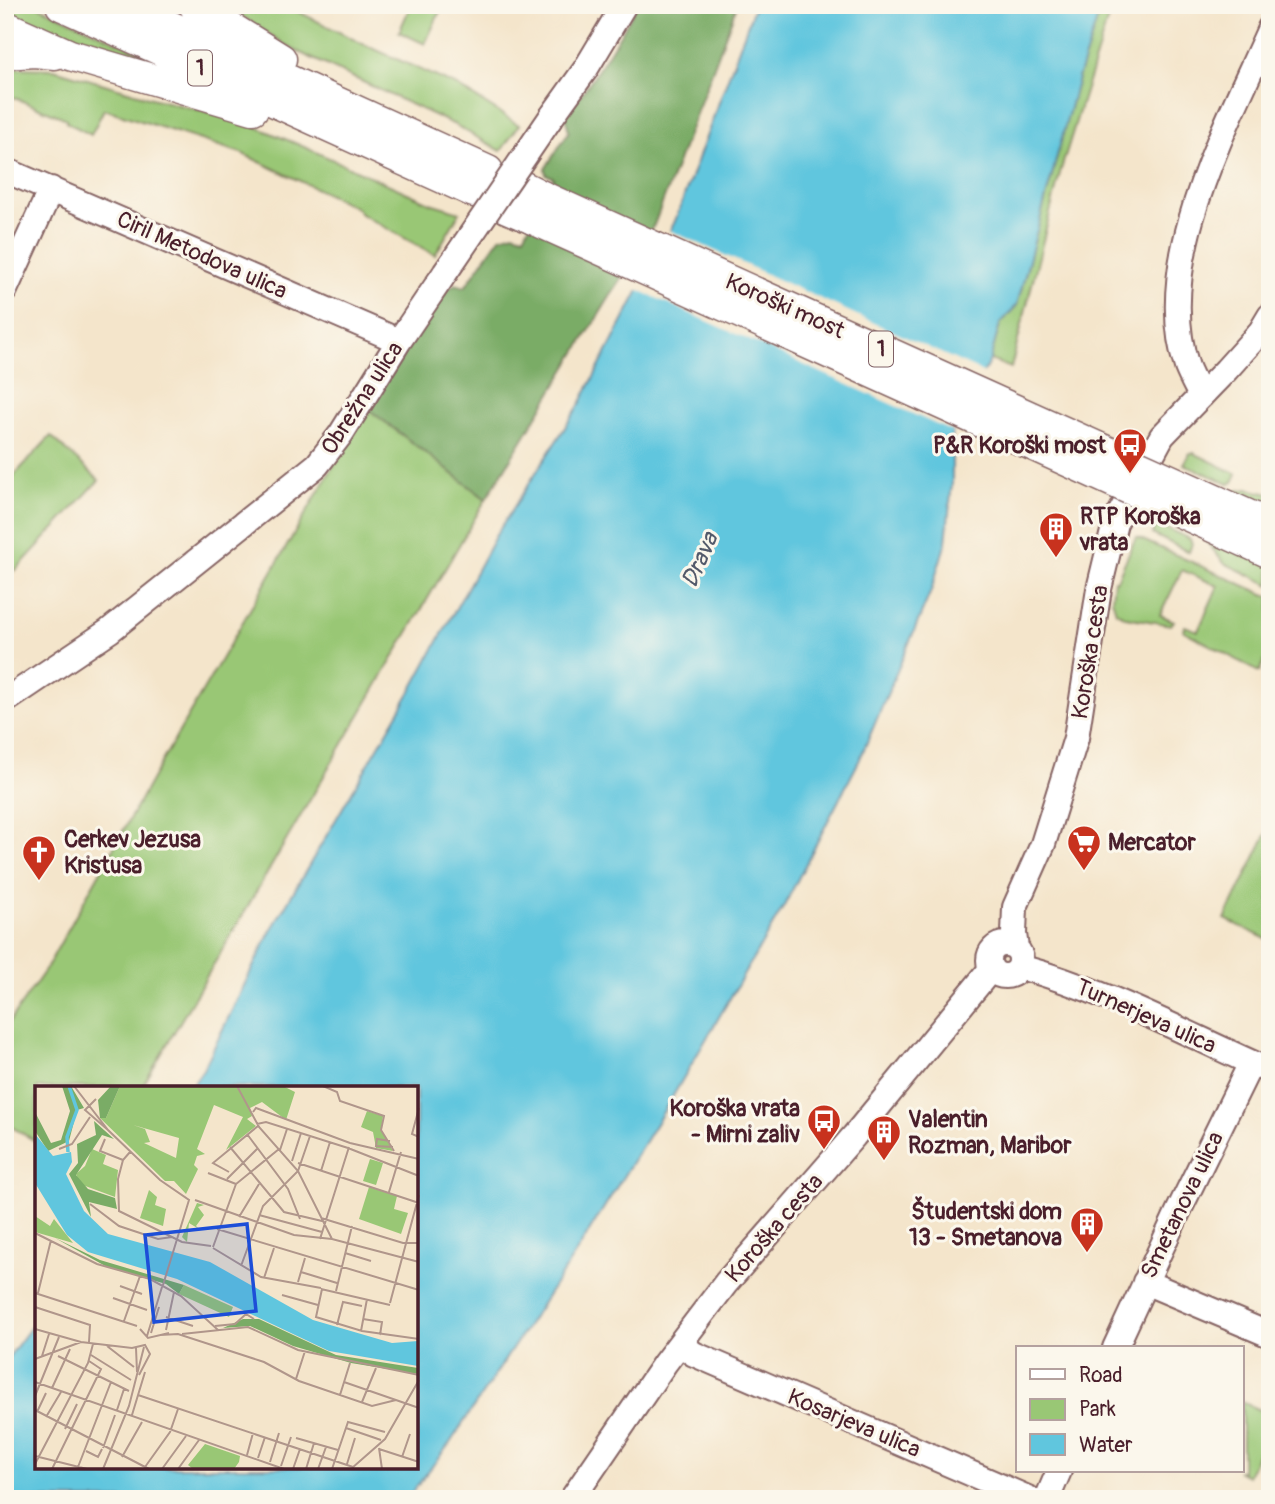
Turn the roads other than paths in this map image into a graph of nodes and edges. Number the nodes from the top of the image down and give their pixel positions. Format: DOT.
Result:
graph roads {
  1 [pos="61,5"];
  2 [pos="124,5"];
  3 [pos="194,5"];
  4 [pos="624,5"];
  5 [pos="5,26"];
  6 [pos="1270,27"];
  7 [pos="5,54"];
  8 [pos="70,55"];
  9 [pos="343,119"];
  10 [pos="5,170"];
  11 [pos="481,181"];
  12 [pos="51,189"];
  13 [pos="526,203"];
  14 [pos="5,290"];
  15 [pos="1270,316"];
  16 [pos="399,341"];
  17 [pos="1201,396"];
  18 [pos="1210,511"];
  19 [pos="1270,525"];
  20 [pos="1270,553"];
  21 [pos="8,692"];
  22 [pos="1005,958"];
  23 [pos="1261,1067"];
  24 [pos="1146,1282"];
  25 [pos="1270,1335"];
  26 [pos="680,1344"];
  27 [pos="1116,1346"];
  28 [pos="1059,1472"];
  29 [pos="572,1499"];
  30 [pos="1030,1499"];
  31 [pos="1047,1499"];
  1 -- 9 [label="main road, 1"];
  2 -- 9 [label="main road, 1"];
  3 -- 9 [label="main road"];
  4 -- 16 [label="street, Obrežna ulica, bridge"];
  5 -- 8 [label="main road"];
  6 -- 17 [label="street"];
  7 -- 8 [label="main road"];
  8 -- 9 [label="main road"];
  9 -- 11 [label="main road, 1"];
  10 -- 12 [label="street, Ciril Metodova ulica"];
  12 -- 14 [label="street"];
  12 -- 16 [label="street, Ciril Metodova ulica"];
  13 -- 18 [label="main road, Koroški most / 1, bridge"];
  15 -- 17 [label="street, Koroška cesta"];
  16 -- 21 [label="street, Obrežna ulica"];
  17 -- 22 [label="street, Koroška cesta"];
  18 -- 19 [label="main road, 1"];
  18 -- 20 [label="main road, 1"];
  22 -- 23 [label="street, Turnerjeva ulica"];
  22 -- 26 [label="street, Koroška cesta"];
  23 -- 24 [label="street, Smetanova ulica"];
  24 -- 25 [label="street"];
  24 -- 27 [label="street, Smetanova ulica"];
  26 -- 29 [label="street, Koroška cesta"];
  26 -- 30 [label="street, Kosarjeva ulica"];
  28 -- 31 [label="street"];
}
